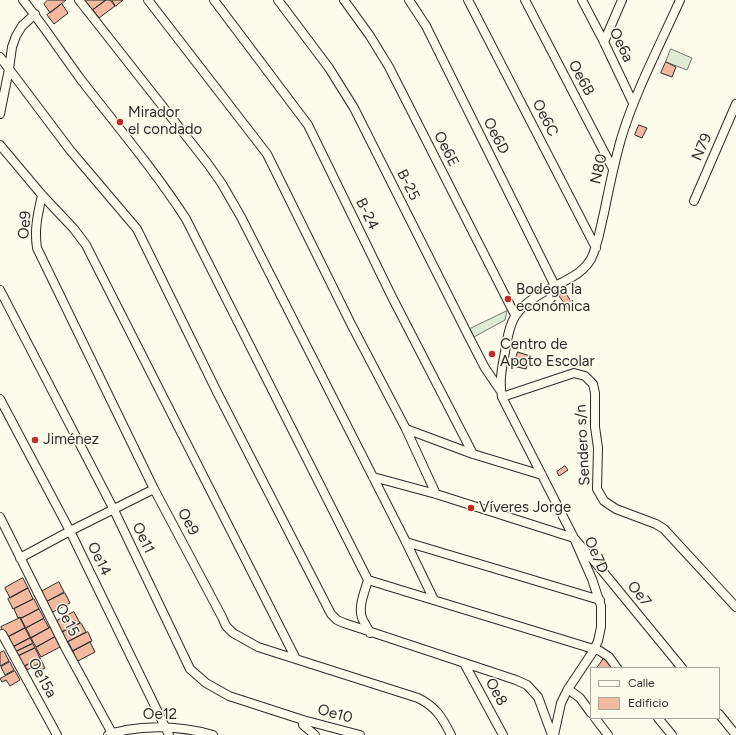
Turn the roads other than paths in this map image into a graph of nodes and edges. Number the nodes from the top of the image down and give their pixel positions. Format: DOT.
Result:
graph roads {
  1 [pos="23,0"];
  2 [pos="79,0"];
  3 [pos="148,0"];
  4 [pos="214,0"];
  5 [pos="278,0"];
  6 [pos="344,0"];
  7 [pos="410,0"];
  8 [pos="468,0"];
  9 [pos="525,0"];
  10 [pos="582,0"];
  11 [pos="622,0"];
  12 [pos="680,0"];
  13 [pos="35,14"];
  14 [pos="604,42"];
  15 [pos="0,58"];
  16 [pos="9,69"];
  17 [pos="633,104"];
  18 [pos="736,104"];
  19 [pos="0,114"];
  20 [pos="0,145"];
  21 [pos="613,169"];
  22 [pos="42,195"];
  23 [pos="694,201"];
  24 [pos="596,248"];
  25 [pos="556,286"];
  26 [pos="0,290"];
  27 [pos="515,316"];
  28 [pos="502,394"];
  29 [pos="0,398"];
  30 [pos="406,429"];
  31 [pos="473,454"];
  32 [pos="542,475"];
  33 [pos="373,477"];
  34 [pos="154,489"];
  35 [pos="436,494"];
  36 [pos="114,510"];
  37 [pos="0,517"];
  38 [pos="70,531"];
  39 [pos="574,538"];
  40 [pos="406,542"];
  41 [pos="20,558"];
  42 [pos="368,580"];
  43 [pos="434,600"];
  44 [pos="600,600"];
  45 [pos="736,607"];
  46 [pos="370,633"];
  47 [pos="2,634"];
  48 [pos="594,650"];
  49 [pos="295,657"];
  50 [pos="464,663"];
  51 [pos="617,667"];
  52 [pos="681,667"];
  53 [pos="568,689"];
  54 [pos="590,712"];
  55 [pos="720,715"];
  56 [pos="596,719"];
  57 [pos="659,719"];
  58 [pos="303,720"];
  59 [pos="164,727"];
  60 [pos="111,734"];
  61 [pos="57,735"];
  62 [pos="168,735"];
  63 [pos="213,735"];
  64 [pos="315,735"];
  65 [pos="360,735"];
  66 [pos="451,735"];
  67 [pos="503,735"];
  68 [pos="553,735"];
  69 [pos="608,735"];
  70 [pos="672,735"];
  71 [pos="736,735"];
  1 -- 13 [label="street"];
  2 -- 33 [label="street"];
  3 -- 30 [label="street"];
  4 -- 31 [label="street, B-24"];
  5 -- 28 [label="street, B-25"];
  6 -- 27 [label="street, Oe6E"];
  7 -- 25 [label="street, Oe6D"];
  8 -- 24 [label="street, Oe6C"];
  9 -- 21 [label="street, Oe6B"];
  10 -- 14 [label="street, Oe6a"];
  11 -- 14 [label="street"];
  12 -- 17 [label="street, N80"];
  13 -- 16 [label="street"];
  13 -- 42 [label="street"];
  14 -- 17 [label="street, Oe6a"];
  15 -- 16 [label="street"];
  16 -- 19 [label="street"];
  16 -- 46 [label="street"];
  17 -- 21 [label="street, N80"];
  18 -- 23 [label="street, N79"];
  20 -- 22 [label="street"];
  21 -- 24 [label="street, N80"];
  22 -- 34 [label="street, Oe9"];
  22 -- 49 [label="street"];
  24 -- 25 [label="street, N80"];
  25 -- 27 [label="street, N80"];
  26 -- 36 [label="street, Oe11"];
  27 -- 28 [label="street"];
  28 -- 32 [label="street, Oe7D"];
  28 -- 45 [label="street, Sendero s/n"];
  29 -- 38 [label="street, Oe14"];
  30 -- 31 [label="street"];
  30 -- 35 [label="street"];
  31 -- 32 [label="street"];
  32 -- 39 [label="street, Oe7D"];
  33 -- 35 [label="street"];
  33 -- 40 [label="street"];
  34 -- 36 [label="street"];
  34 -- 49 [label="street, Oe9"];
  35 -- 39 [label="street"];
  36 -- 38 [label="street"];
  36 -- 58 [label="street, Oe11"];
  37 -- 41 [label="street, Oe15"];
  38 -- 41 [label="street"];
  38 -- 59 [label="street, Oe14"];
  39 -- 44 [label="street, Oe7D"];
  39 -- 52 [label="street, Oe7"];
  40 -- 43 [label="street"];
  40 -- 44 [label="street"];
  41 -- 60 [label="street, Oe15"];
  42 -- 43 [label="street"];
  42 -- 46 [label="street"];
  43 -- 48 [label="street"];
  44 -- 48 [label="street, Oe7D"];
  46 -- 50 [label="street"];
  47 -- 61 [label="street, Oe15a"];
  48 -- 51 [label="street"];
  48 -- 53 [label="street, Oe7D"];
  49 -- 66 [label="street, Oe9"];
  50 -- 67 [label="street, Oe8"];
  50 -- 68 [label="street"];
  53 -- 54 [label="street"];
  53 -- 68 [label="street, Oe7D"];
  55 -- 71 [label="street"];
  56 -- 69 [label="street"];
  57 -- 70 [label="street"];
  58 -- 64 [label="street"];
  58 -- 65 [label="street, Oe10"];
  59 -- 60 [label="street, Oe12"];
  59 -- 62 [label="street, Oe14"];
  59 -- 63 [label="street, Oe12"];
}
